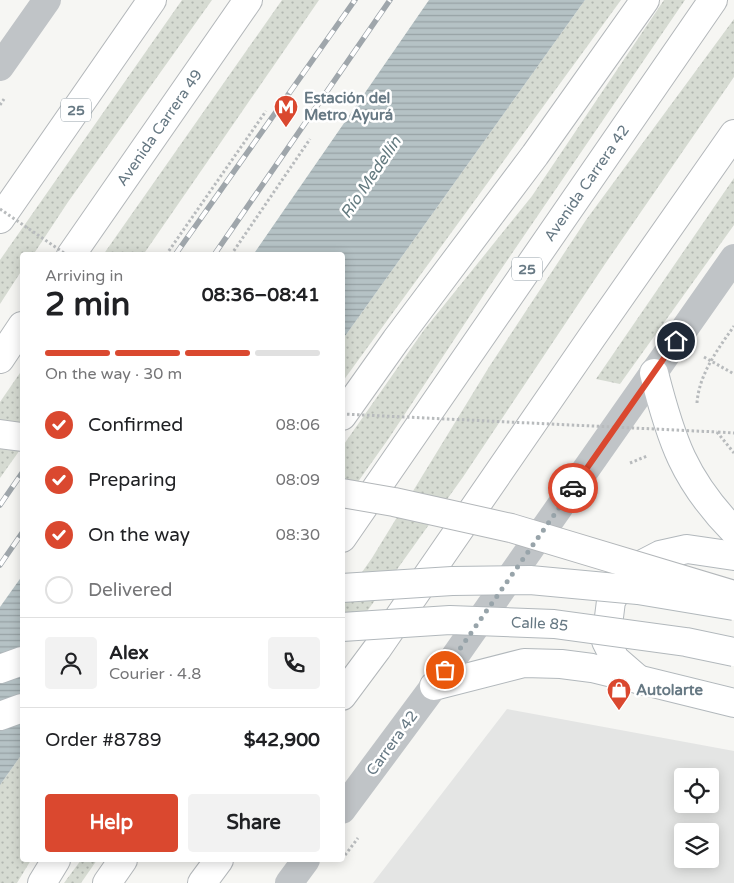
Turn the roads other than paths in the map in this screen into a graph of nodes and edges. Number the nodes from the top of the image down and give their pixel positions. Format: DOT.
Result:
graph roads {
  1 [pos="46,0"];
  2 [pos="152,0"];
  3 [pos="248,0"];
  4 [pos="645,0"];
  5 [pos="713,0"];
  6 [pos="0,67"];
  7 [pos="734,134"];
  8 [pos="0,219"];
  9 [pos="74,252"];
  10 [pos="734,258"];
  11 [pos="20,329"];
  12 [pos="0,359"];
  13 [pos="654,373"];
  14 [pos="345,411"];
  15 [pos="0,434"];
  16 [pos="20,437"];
  17 [pos="345,494"];
  18 [pos="734,531"];
  19 [pos="345,534"];
  20 [pos="734,556"];
  21 [pos="345,588"];
  22 [pos="734,595"];
  23 [pos="734,606"];
  24 [pos="345,627"];
  25 [pos="734,652"];
  26 [pos="20,662"];
  27 [pos="0,669"];
  28 [pos="639,680"];
  29 [pos="434,686"];
  30 [pos="345,692"];
  31 [pos="734,702"];
  32 [pos="20,709"];
  33 [pos="0,716"];
  34 [pos="345,806"];
  35 [pos="55,862"];
  36 [pos="122,862"];
  37 [pos="218,862"];
  38 [pos="305,862"];
  39 [pos="42,883"];
  40 [pos="107,883"];
  41 [pos="202,883"];
  42 [pos="289,883"];
  1 -- 6 [label="street"];
  2 -- 8 [label="main road, 25"];
  3 -- 9 [label="main road, Avenida Carrera 49"];
  4 -- 14 [label="main road"];
  5 -- 19 [label="main road, Avenida Carrera 42 / 25"];
  7 -- 30 [label="main road"];
  10 -- 13 [label="street, Carrera 42"];
  11 -- 12 [label="main road"];
  13 -- 18 [label="main road"];
  13 -- 29 [label="street, Carrera 42"];
  15 -- 16 [label="main road"];
  17 -- 22 [label="main road, bridge"];
  20 -- 28 [label="main road"];
  21 -- 23 [label="main road, bridge"];
  24 -- 25 [label="main road, Calle 85, bridge"];
  26 -- 27 [label="main road"];
  28 -- 29 [label="main road"];
  28 -- 31 [label="main road"];
  29 -- 34 [label="street, Carrera 42"];
  32 -- 33 [label="main road"];
  35 -- 39 [label="main road"];
  36 -- 40 [label="main road"];
  37 -- 41 [label="main road"];
  38 -- 42 [label="street"];
}
